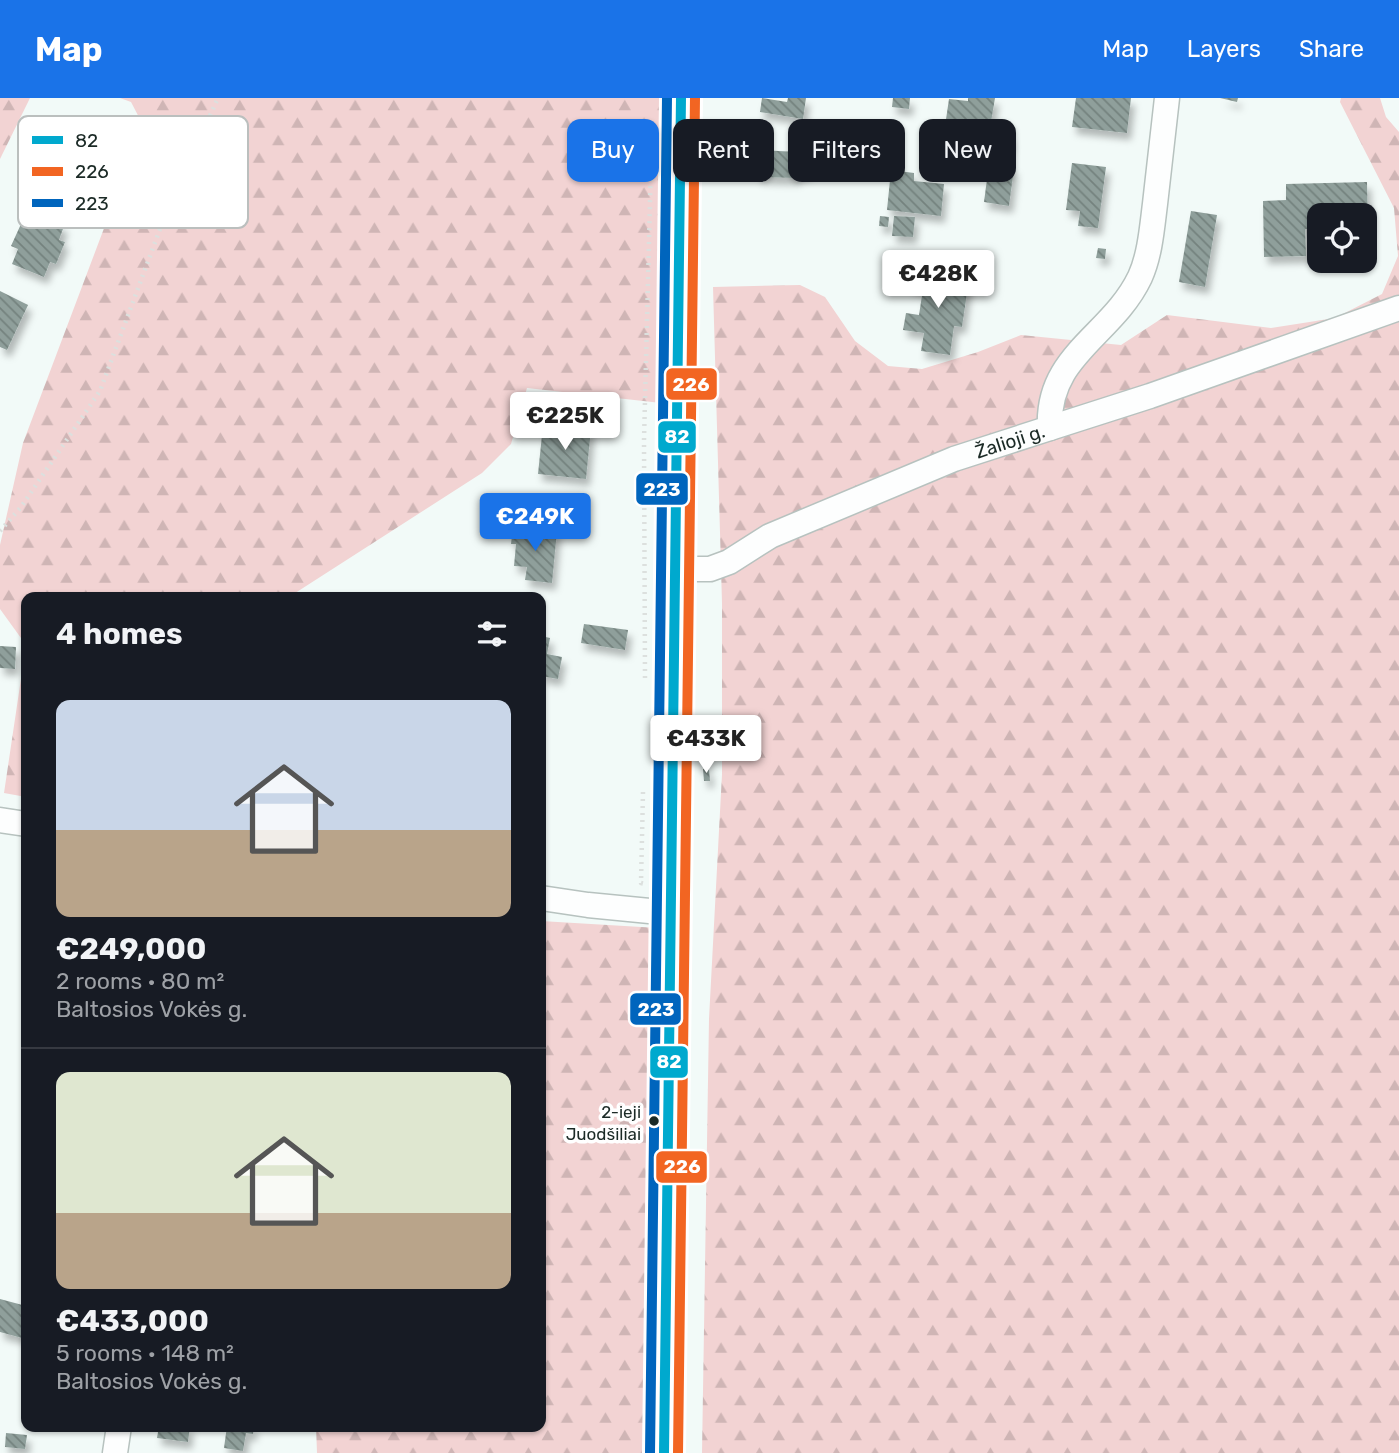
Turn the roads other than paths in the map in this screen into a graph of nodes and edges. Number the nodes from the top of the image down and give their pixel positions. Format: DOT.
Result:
graph roads {
  1 [pos="681,98"];
  2 [pos="1167,98"];
  3 [pos="1399,308"];
  4 [pos="1050,428"];
  5 [pos="673,569"];
  6 [pos="0,820"];
  7 [pos="21,823"];
  8 [pos="546,899"];
  9 [pos="670,899"];
  10 [pos="118,1432"];
  11 [pos="115,1453"];
  12 [pos="664,1453"];
  1 -- 5 [label="main road"];
  2 -- 4 [label="street, Žalioji g."];
  3 -- 4 [label="street"];
  4 -- 5 [label="street, Žalioji g."];
  5 -- 9 [label="main road"];
  6 -- 7 [label="street"];
  8 -- 9 [label="street"];
  9 -- 12 [label="main road"];
  10 -- 11 [label="street"];
}
